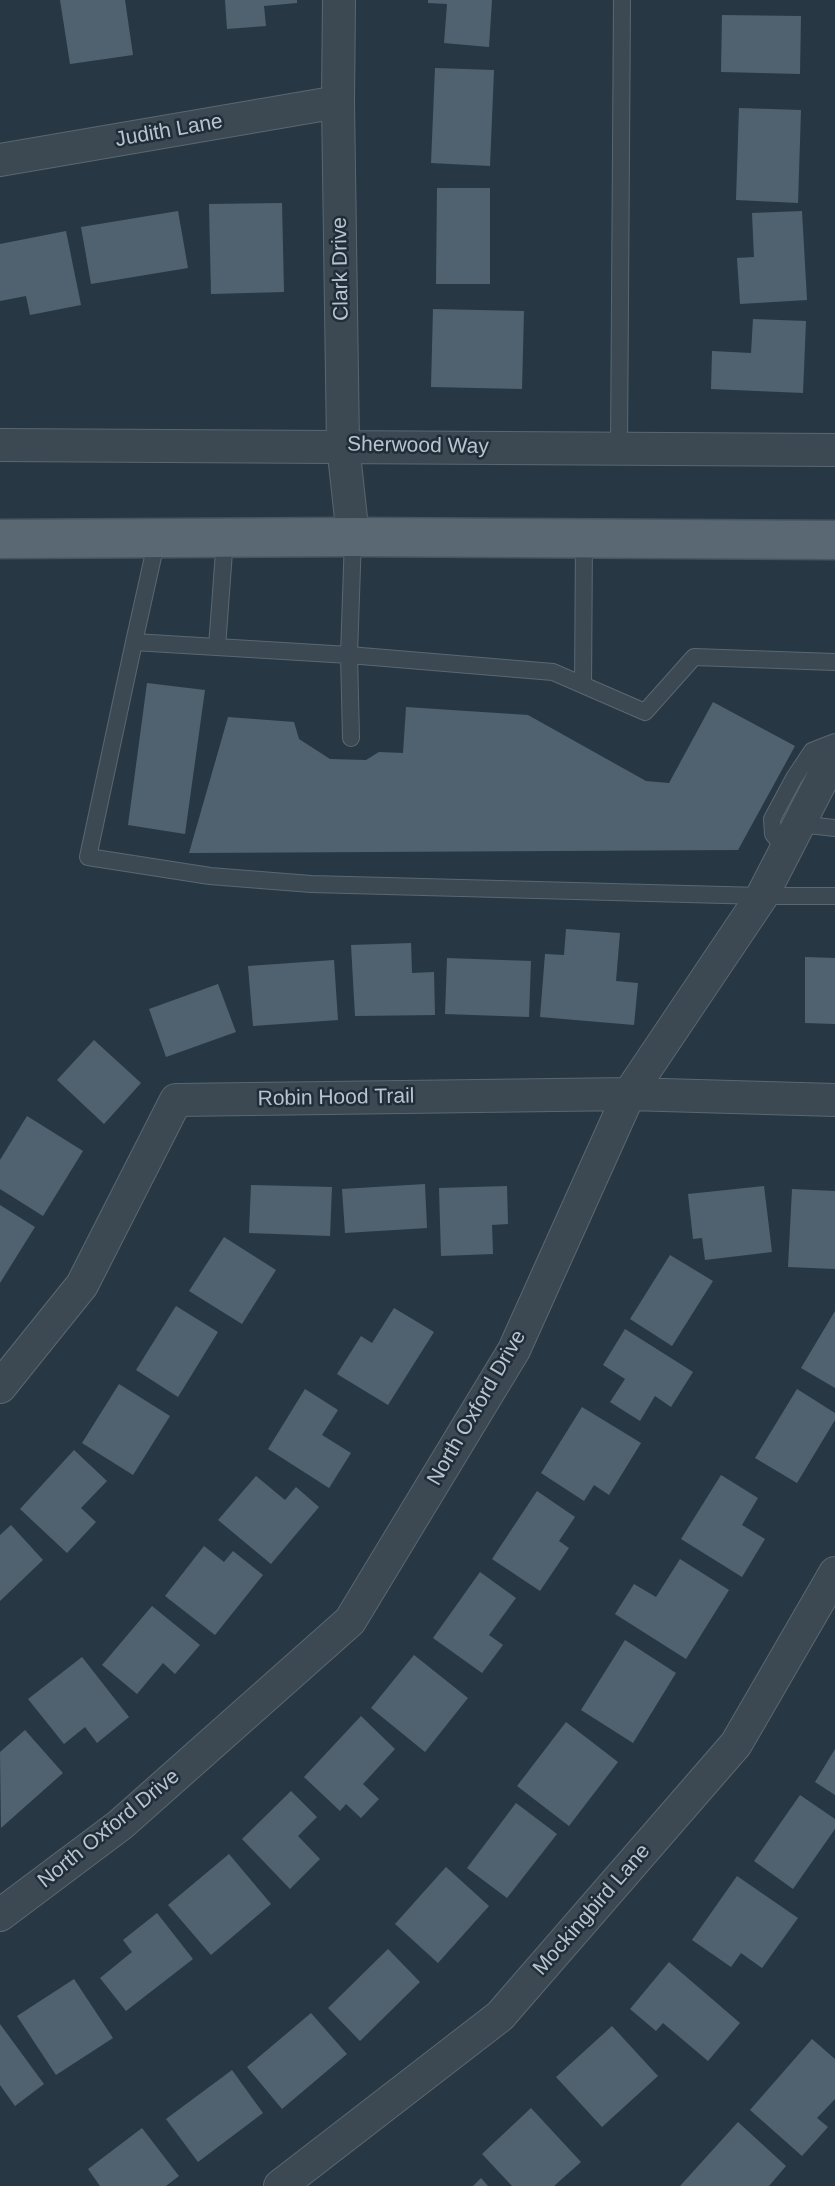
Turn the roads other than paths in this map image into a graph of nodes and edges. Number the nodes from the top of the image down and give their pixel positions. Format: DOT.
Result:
graph roads {
  1 [pos="339,0"];
  2 [pos="622,0"];
  3 [pos="338,102"];
  4 [pos="0,160"];
  5 [pos="0,445"];
  6 [pos="343,445"];
  7 [pos="619,448"];
  8 [pos="835,450"];
  9 [pos="353,537"];
  10 [pos="157,538"];
  11 [pos="225,538"];
  12 [pos="0,539"];
  13 [pos="584,539"];
  14 [pos="835,540"];
  15 [pos="134,642"];
  16 [pos="217,647"];
  17 [pos="349,655"];
  18 [pos="835,662"];
  19 [pos="583,685"];
  20 [pos="351,738"];
  21 [pos="835,743"];
  22 [pos="835,754"];
  23 [pos="835,828"];
  24 [pos="792,837"];
  25 [pos="762,896"];
  26 [pos="835,896"];
  27 [pos="629,1094"];
  28 [pos="835,1100"];
  29 [pos="0,1387"];
  30 [pos="835,1573"];
  31 [pos="0,1915"];
  32 [pos="280,2186"];
  1 -- 3 [label="street, Clark Drive"];
  2 -- 7 [label="lane"];
  3 -- 4 [label="street, Judith Lane"];
  3 -- 6 [label="street, Clark Drive"];
  5 -- 6 [label="street, Sherwood Way"];
  6 -- 7 [label="street, Sherwood Way"];
  6 -- 9 [label="street, Clark Drive"];
  7 -- 8 [label="street, Sherwood Way"];
  9 -- 11 [label="main road"];
  9 -- 13 [label="main road"];
  9 -- 17 [label="lane"];
  10 -- 11 [label="main road"];
  10 -- 12 [label="main road"];
  10 -- 15 [label="lane"];
  11 -- 16 [label="lane"];
  13 -- 14 [label="main road"];
  13 -- 19 [label="lane"];
  15 -- 16 [label="lane"];
  15 -- 25 [label="lane"];
  16 -- 17 [label="lane"];
  17 -- 19 [label="lane"];
  17 -- 20 [label="lane"];
  18 -- 19 [label="lane"];
  21 -- 24 [label="lane"];
  22 -- 24 [label="street, North Oxford Drive"];
  23 -- 24 [label="lane"];
  24 -- 25 [label="street, North Oxford Drive"];
  25 -- 26 [label="lane"];
  25 -- 27 [label="street, North Oxford Drive"];
  27 -- 28 [label="street, Robin Hood Trail"];
  27 -- 29 [label="street, Robin Hood Trail"];
  27 -- 31 [label="street, North Oxford Drive"];
  30 -- 32 [label="street, Mockingbird Lane"];
}
